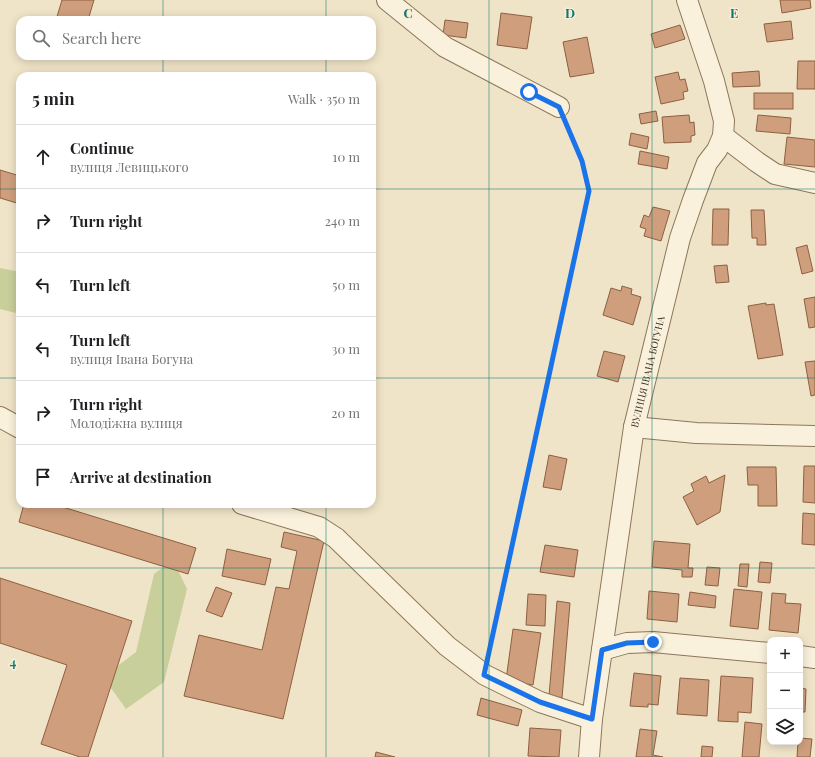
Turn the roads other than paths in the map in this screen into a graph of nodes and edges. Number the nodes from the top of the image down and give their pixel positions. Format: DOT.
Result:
graph roads {
  1 [pos="387,0"];
  2 [pos="687,0"];
  3 [pos="559,107"];
  4 [pos="723,136"];
  5 [pos="815,183"];
  6 [pos="0,417"];
  7 [pos="16,426"];
  8 [pos="634,427"];
  9 [pos="815,436"];
  10 [pos="255,508"];
  11 [pos="602,650"];
  12 [pos="767,653"];
  13 [pos="803,656"];
  14 [pos="815,658"];
  15 [pos="592,719"];
  16 [pos="589,757"];
  1 -- 3 [label="street"];
  2 -- 4 [label="street, ВУЛИЦЯ ІВАНА БОГУНА"];
  4 -- 5 [label="street"];
  4 -- 8 [label="street, ВУЛИЦЯ ІВАНА БОГУНА"];
  6 -- 7 [label="street"];
  8 -- 9 [label="street"];
  8 -- 11 [label="street, ВУЛИЦЯ ІВАНА БОГУНА"];
  10 -- 15 [label="street"];
  11 -- 12 [label="street"];
  11 -- 15 [label="street, ВУЛИЦЯ ІВАНА БОГУНА"];
  13 -- 14 [label="street"];
  15 -- 16 [label="street, ВУЛИЦЯ ІВАНА БОГУНА"];
}
